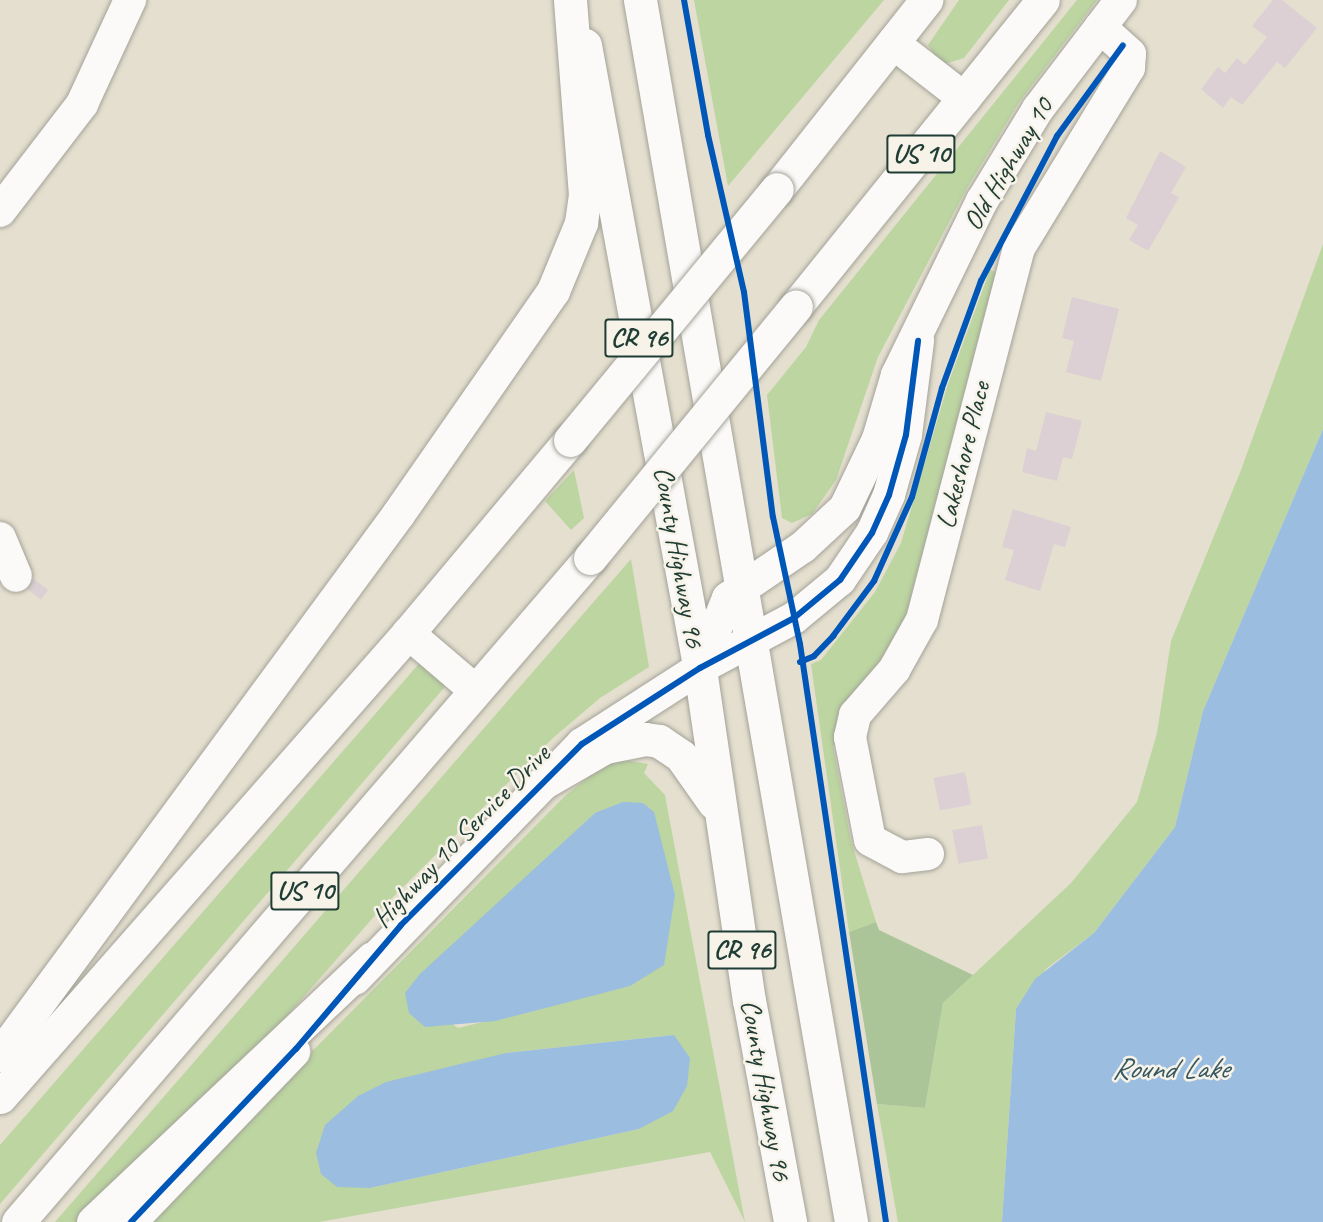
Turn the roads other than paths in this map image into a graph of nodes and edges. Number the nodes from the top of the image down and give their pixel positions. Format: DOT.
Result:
graph roads {
  1 [pos="130,0"];
  2 [pos="570,0"];
  3 [pos="577,0"];
  4 [pos="640,0"];
  5 [pos="926,0"];
  6 [pos="1043,0"];
  7 [pos="1121,0"];
  8 [pos="1100,27"];
  9 [pos="893,43"];
  10 [pos="965,99"];
  11 [pos="0,211"];
  12 [pos="918,341"];
  13 [pos="0,538"];
  14 [pos="16,576"];
  15 [pos="744,583"];
  16 [pos="408,633"];
  17 [pos="754,643"];
  18 [pos="700,668"];
  19 [pos="476,691"];
  20 [pos="541,784"];
  21 [pos="727,849"];
  22 [pos="928,854"];
  23 [pos="372,958"];
  24 [pos="0,1055"];
  25 [pos="0,1097"];
  26 [pos="18,1222"];
  27 [pos="93,1222"];
  28 [pos="131,1222"];
  29 [pos="790,1222"];
  30 [pos="851,1222"];
  1 -- 11 [label="street"];
  2 -- 24 [label="main road"];
  3 -- 18 [label="main road, County Highway 96 / CR 96"];
  4 -- 15 [label="main road, County Highway 96 / CR 96"];
  5 -- 9 [label="main road"];
  6 -- 10 [label="main road, US 10"];
  7 -- 8 [label="street, Old Highway 10"];
  8 -- 12 [label="street, Old Highway 10"];
  8 -- 22 [label="street, Lakeshore Place"];
  9 -- 10 [label="street"];
  9 -- 16 [label="main road, bridge"];
  10 -- 19 [label="main road, US 10, bridge"];
  12 -- 15 [label="street, Old Highway 10"];
  12 -- 17 [label="street, Old Highway 10"];
  13 -- 14 [label="street"];
  15 -- 17 [label="main road, County Highway 96 / CR 96"];
  15 -- 18 [label="street, Old Highway 10"];
  16 -- 19 [label="street"];
  16 -- 25 [label="main road"];
  17 -- 18 [label="street, Old Highway 10"];
  17 -- 30 [label="main road, County Highway 96 / CR 96"];
  18 -- 20 [label="street, Highway 10 Service Drive"];
  18 -- 21 [label="main road, County Highway 96 / CR 96"];
  19 -- 26 [label="main road, US 10"];
  20 -- 21 [label="main road"];
  20 -- 23 [label="street, Highway 10 Service Drive"];
  21 -- 29 [label="main road, County Highway 96 / CR 96"];
  23 -- 27 [label="main road"];
  23 -- 28 [label="street, Highway 10 Service Drive"];
}
